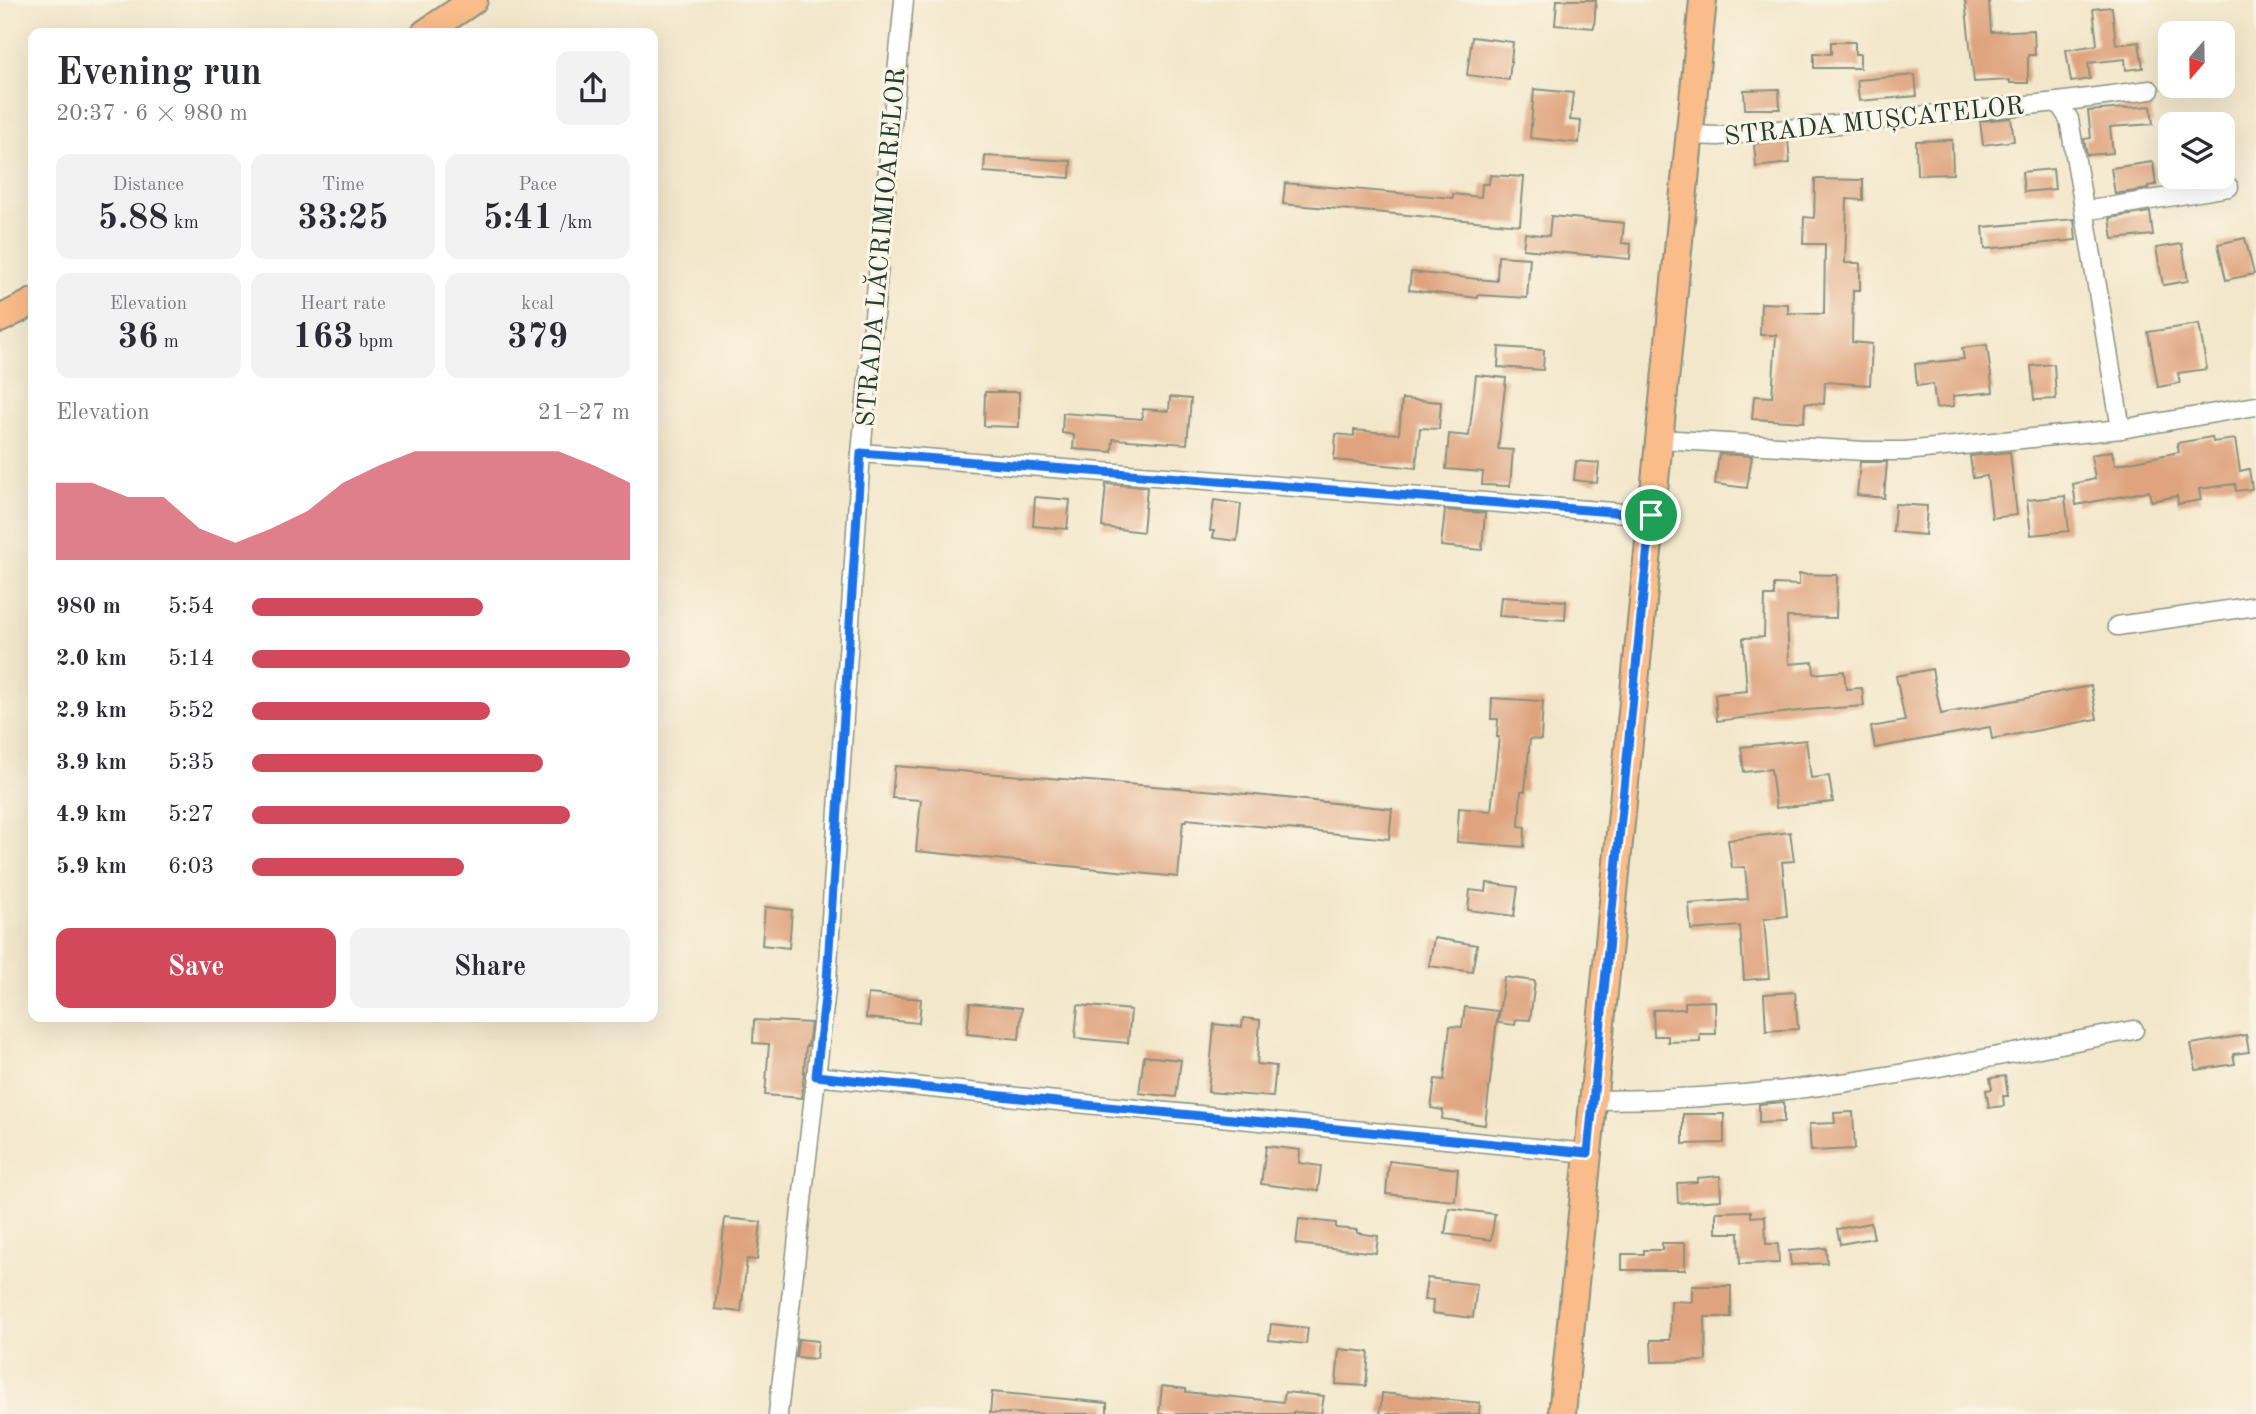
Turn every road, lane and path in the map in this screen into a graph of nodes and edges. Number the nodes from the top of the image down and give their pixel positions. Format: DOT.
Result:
graph roads {
  1 [pos="474,0"];
  2 [pos="904,0"];
  3 [pos="1703,0"];
  4 [pos="432,28"];
  5 [pos="2150,90"];
  6 [pos="2058,102"];
  7 [pos="1690,135"];
  8 [pos="2217,189"];
  9 [pos="2084,211"];
  10 [pos="28,305"];
  11 [pos="0,319"];
  12 [pos="2256,406"];
  13 [pos="2121,429"];
  14 [pos="1659,439"];
  15 [pos="861,453"];
  16 [pos="1651,515"];
  17 [pos="2256,606"];
  18 [pos="2118,626"];
  19 [pos="2134,1030"];
  20 [pos="816,1076"];
  21 [pos="1593,1100"];
  22 [pos="1588,1153"];
  23 [pos="778,1414"];
  24 [pos="1562,1414"];
  1 -- 4 [label="main road"];
  2 -- 15 [label="street, STRADA LĂCRIMIOARELOR"];
  3 -- 7 [label="main road"];
  5 -- 6 [label="street, STRADA MUȘCATELOR"];
  6 -- 7 [label="street, STRADA MUȘCATELOR"];
  6 -- 9 [label="street, STRADA MUȘCATELOR"];
  7 -- 14 [label="main road"];
  8 -- 9 [label="street"];
  9 -- 13 [label="street, STRADA MUȘCATELOR"];
  10 -- 11 [label="main road"];
  12 -- 13 [label="street"];
  13 -- 14 [label="street"];
  14 -- 16 [label="main road"];
  15 -- 16 [label="street"];
  15 -- 20 [label="street, STRADA LĂCRIMIOARELOR"];
  16 -- 21 [label="main road"];
  17 -- 18 [label="street"];
  19 -- 21 [label="street"];
  20 -- 22 [label="street"];
  20 -- 23 [label="street, STRADA LĂCRIMIOARELOR"];
  21 -- 22 [label="main road"];
  22 -- 24 [label="main road"];
}
